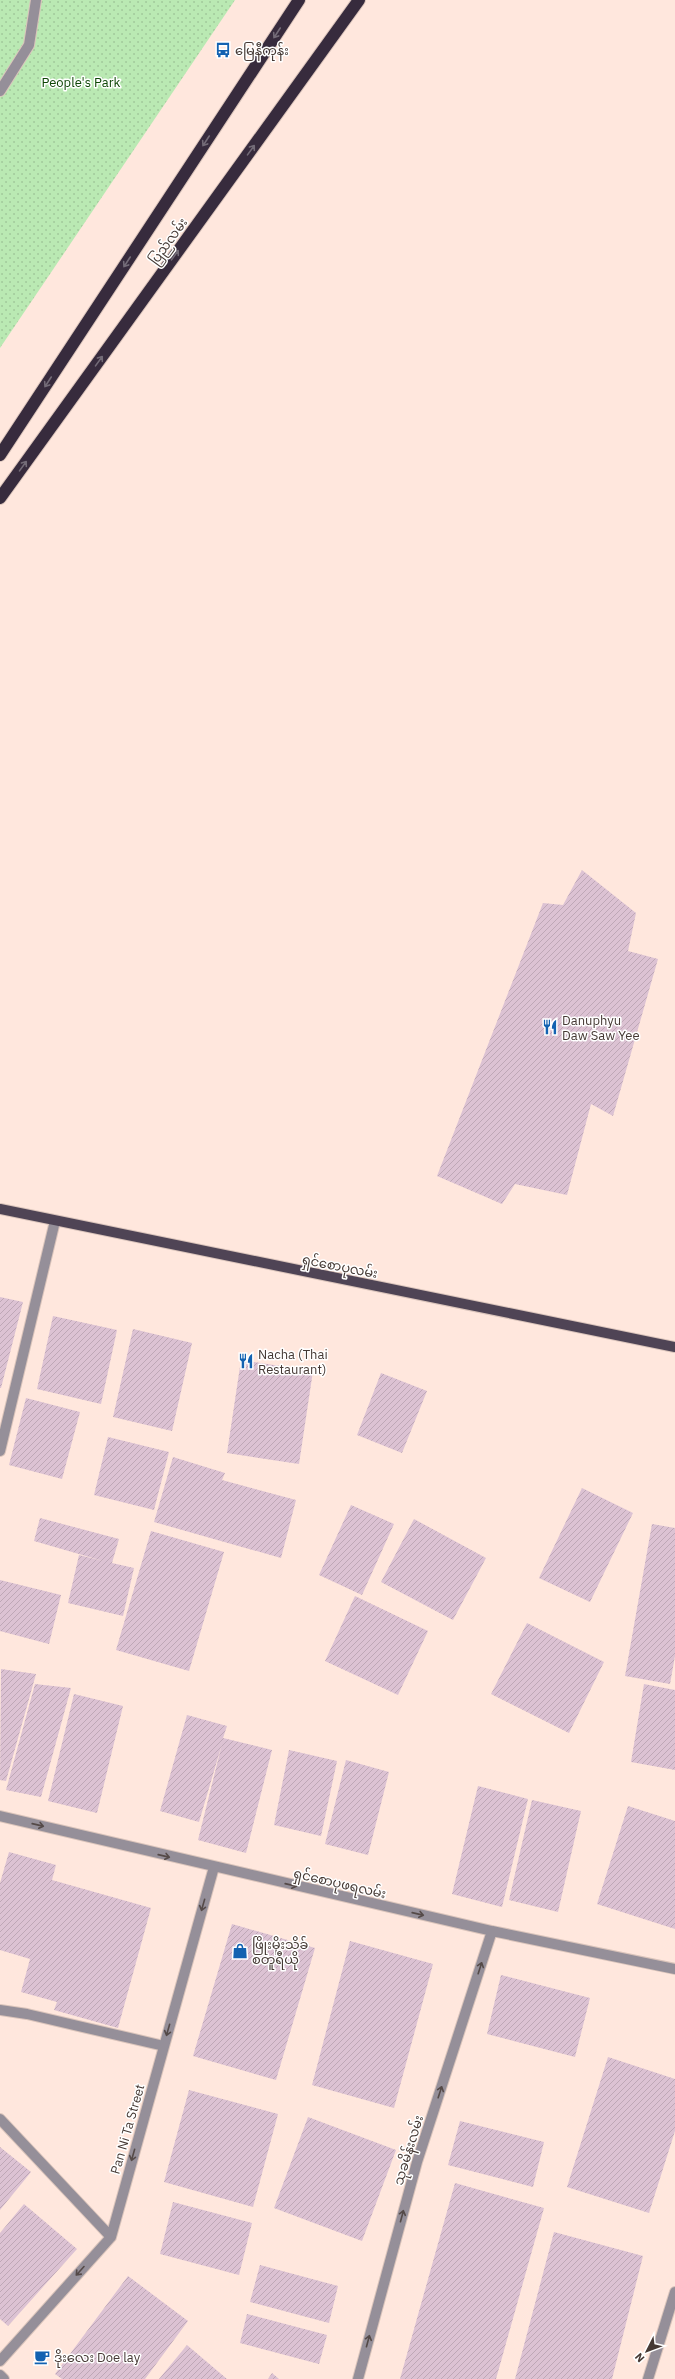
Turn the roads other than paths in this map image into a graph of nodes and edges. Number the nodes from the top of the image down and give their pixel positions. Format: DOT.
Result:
graph roads {
  1 [pos="36,0"];
  2 [pos="299,0"];
  3 [pos="359,0"];
  4 [pos="0,91"];
  5 [pos="0,455"];
  6 [pos="0,498"];
  7 [pos="0,1209"];
  8 [pos="55,1222"];
  9 [pos="675,1347"];
  10 [pos="0,1451"];
  11 [pos="0,1816"];
  12 [pos="214,1868"];
  13 [pos="492,1931"];
  14 [pos="675,1969"];
  15 [pos="0,2010"];
  16 [pos="164,2046"];
  17 [pos="0,2119"];
  18 [pos="111,2237"];
  19 [pos="675,2292"];
  20 [pos="0,2360"];
  21 [pos="0,2375"];
  22 [pos="4,2379"];
  23 [pos="358,2379"];
  24 [pos="648,2379"];
  1 -- 4 [label="street"];
  2 -- 5 [label="highway, ပြည်လမ်း, one-way"];
  6 -- 3 [label="highway, ပြည်လမ်း, one-way"];
  7 -- 8 [label="main road, ရှင်စောပုလမ်း"];
  8 -- 9 [label="main road, ရှင်စောပုလမ်း"];
  8 -- 10 [label="street"];
  11 -- 12 [label="street, ရှင်စောပုဖရလမ်း, one-way"];
  12 -- 13 [label="street, ရှင်စောပုဖရလမ်း, one-way"];
  12 -- 16 [label="street, Pan Ni Ta Street, one-way"];
  13 -- 14 [label="street, ရှင်စောပုဖရလမ်း"];
  23 -- 13 [label="street, သုခမိန်းလမ်း, one-way"];
  15 -- 16 [label="street"];
  16 -- 18 [label="street, Pan Ni Ta Street, one-way"];
  17 -- 18 [label="street"];
  18 -- 20 [label="street, Pan Ni Ta Street, one-way"];
  19 -- 24 [label="street"];
  21 -- 22 [label="street"];
}
